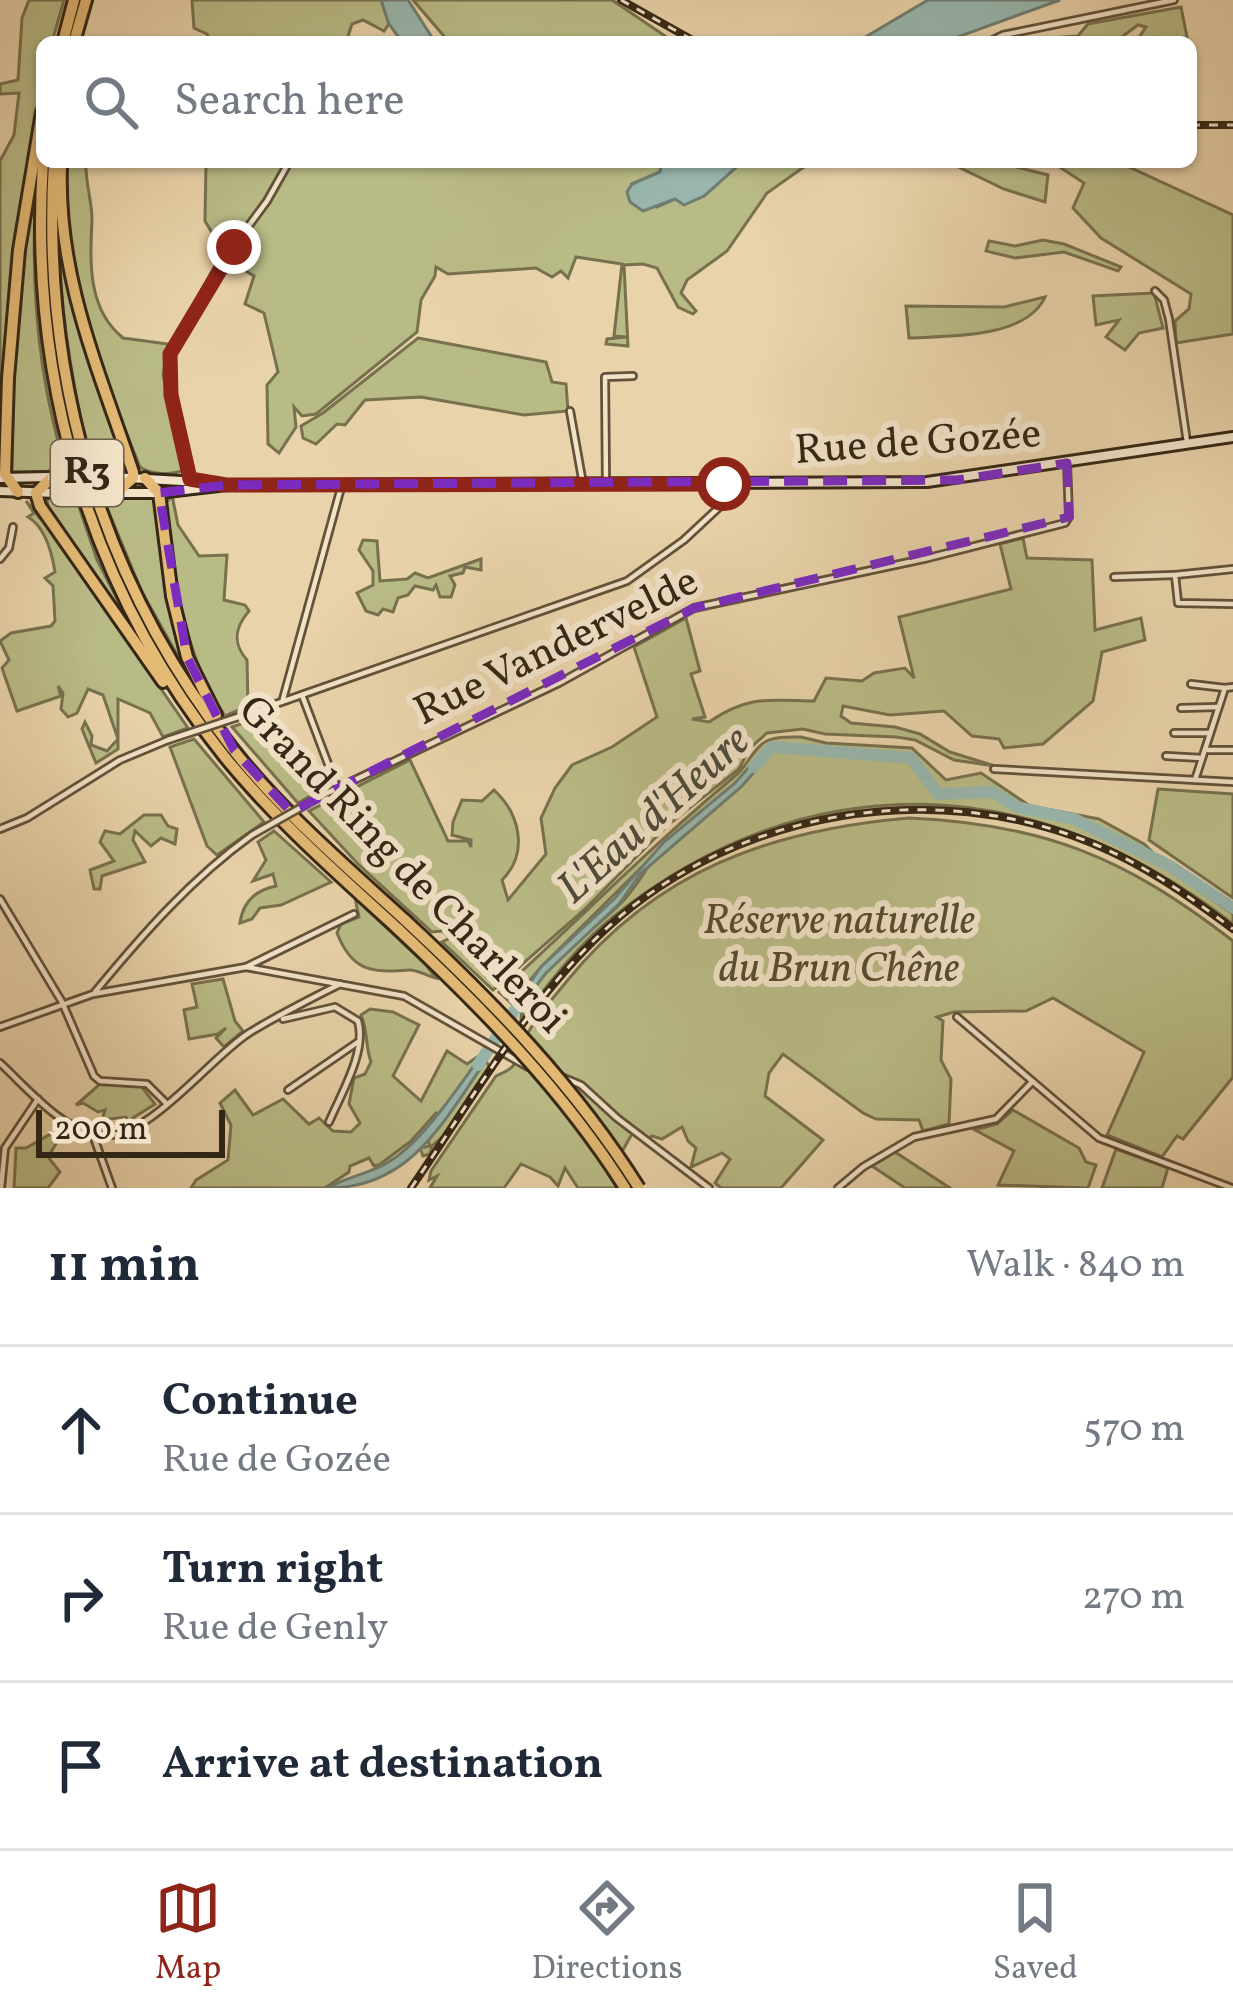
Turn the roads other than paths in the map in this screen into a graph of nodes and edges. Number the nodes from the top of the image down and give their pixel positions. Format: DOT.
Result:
graph roads {
  1 [pos="74,0"];
  2 [pos="86,0"];
  3 [pos="1174,0"];
  4 [pos="65,36"];
  5 [pos="76,36"];
  6 [pos="1001,36"];
  7 [pos="36,152"];
  8 [pos="43,168"];
  9 [pos="57,168"];
  10 [pos="58,168"];
  11 [pos="286,168"];
  12 [pos="1155,291"];
  13 [pos="633,376"];
  14 [pos="570,411"];
  15 [pos="1233,437"];
  16 [pos="1187,444"];
  17 [pos="1067,463"];
  18 [pos="52,477"];
  19 [pos="3,478"];
  20 [pos="139,478"];
  21 [pos="190,484"];
  22 [pos="342,484"];
  23 [pos="583,484"];
  24 [pos="606,484"];
  25 [pos="743,484"];
  26 [pos="0,490"];
  27 [pos="18,492"];
  28 [pos="36,493"];
  29 [pos="116,493"];
  30 [pos="159,493"];
  31 [pos="14,527"];
  32 [pos="0,559"];
  33 [pos="1233,569"];
  34 [pos="1174,574"];
  35 [pos="1114,577"];
  36 [pos="1233,604"];
  37 [pos="1191,684"];
  38 [pos="1229,687"];
  39 [pos="302,695"];
  40 [pos="282,702"];
  41 [pos="186,705"];
  42 [pos="1220,707"];
  43 [pos="1181,708"];
  44 [pos="1174,733"];
  45 [pos="1212,733"];
  46 [pos="234,750"];
  47 [pos="1208,750"];
  48 [pos="1233,750"];
  49 [pos="1166,756"];
  50 [pos="1204,758"];
  51 [pos="994,769"];
  52 [pos="1196,780"];
  53 [pos="1233,782"];
  54 [pos="337,787"];
  55 [pos="0,829"];
  56 [pos="0,899"];
  57 [pos="354,914"];
  58 [pos="402,925"];
  59 [pos="246,967"];
  60 [pos="340,984"];
  61 [pos="93,994"];
  62 [pos="62,1002"];
  63 [pos="957,1018"];
  64 [pos="272,1022"];
  65 [pos="0,1027"];
  66 [pos="358,1042"];
  67 [pos="0,1064"];
  68 [pos="1032,1082"];
  69 [pos="289,1090"];
  70 [pos="38,1100"];
  71 [pos="166,1104"];
  72 [pos="329,1122"];
  73 [pos="93,1135"];
  74 [pos="1,1188"];
  75 [pos="112,1188"];
  76 [pos="625,1188"];
  77 [pos="639,1188"];
  78 [pos="709,1188"];
  79 [pos="838,1188"];
  80 [pos="1232,1188"];
  1 -- 4 [label="highway"];
  2 -- 5 [label="highway"];
  3 -- 6 [label="street"];
  7 -- 19 [label="highway"];
  8 -- 41 [label="highway, Grand Ring de Charleroi / R3"];
  9 -- 46 [label="highway, Grand Ring de Charleroi / R3"];
  10 -- 20 [label="highway"];
  11 -- 21 [label="street"];
  12 -- 16 [label="street"];
  13 -- 24 [label="street"];
  14 -- 23 [label="street"];
  15 -- 16 [label="main road, Rue de Gozée"];
  16 -- 17 [label="main road, Rue de Gozée"];
  17 -- 25 [label="main road, Rue de Gozée"];
  17 -- 54 [label="street, Rue Vandervelde"];
  18 -- 19 [label="main road, Rue de Gozée"];
  18 -- 20 [label="main road, Rue de Gozée, bridge"];
  18 -- 28 [label="highway"];
  19 -- 27 [label="highway"];
  20 -- 21 [label="main road, Rue de Gozée"];
  20 -- 29 [label="highway"];
  20 -- 30 [label="highway"];
  21 -- 22 [label="main road, Rue de Gozée"];
  21 -- 30 [label="main road, Rue de Gozée"];
  22 -- 23 [label="main road, Rue de Gozée"];
  22 -- 40 [label="street"];
  23 -- 24 [label="main road, Rue de Gozée"];
  24 -- 25 [label="main road, Rue de Gozée"];
  25 -- 39 [label="street"];
  26 -- 27 [label="main road, Rue de Gozée"];
  27 -- 28 [label="main road, Rue de Gozée"];
  28 -- 29 [label="main road, Rue de Gozée, bridge"];
  28 -- 41 [label="highway"];
  29 -- 30 [label="main road, Rue de Gozée"];
  30 -- 46 [label="highway"];
  31 -- 32 [label="street"];
  33 -- 34 [label="street"];
  34 -- 35 [label="street"];
  34 -- 36 [label="street"];
  37 -- 38 [label="street"];
  38 -- 42 [label="street"];
  39 -- 40 [label="street"];
  39 -- 54 [label="street"];
  40 -- 55 [label="street, bridge"];
  41 -- 58 [label="highway, Grand Ring de Charleroi / R3"];
  42 -- 43 [label="street"];
  42 -- 45 [label="street"];
  44 -- 45 [label="street"];
  45 -- 47 [label="street"];
  46 -- 58 [label="highway, Grand Ring de Charleroi / R3"];
  47 -- 48 [label="street"];
  47 -- 50 [label="street"];
  49 -- 50 [label="street"];
  50 -- 52 [label="street"];
  51 -- 52 [label="street"];
  52 -- 53 [label="street"];
  54 -- 61 [label="street, Rue Vandervelde, bridge"];
  56 -- 62 [label="street"];
  57 -- 59 [label="street"];
  58 -- 76 [label="highway, Grand Ring de Charleroi / R3, bridge"];
  58 -- 77 [label="highway, Grand Ring de Charleroi / R3, bridge"];
  59 -- 60 [label="street"];
  59 -- 61 [label="street"];
  60 -- 64 [label="street"];
  60 -- 78 [label="street"];
  61 -- 62 [label="street"];
  62 -- 65 [label="street"];
  62 -- 71 [label="street"];
  63 -- 68 [label="street"];
  64 -- 66 [label="street"];
  64 -- 71 [label="street"];
  66 -- 69 [label="street"];
  66 -- 72 [label="street"];
  67 -- 70 [label="street"];
  68 -- 79 [label="street"];
  68 -- 80 [label="street"];
  70 -- 73 [label="street"];
  70 -- 74 [label="street"];
  71 -- 73 [label="street"];
  73 -- 75 [label="street"];
}
